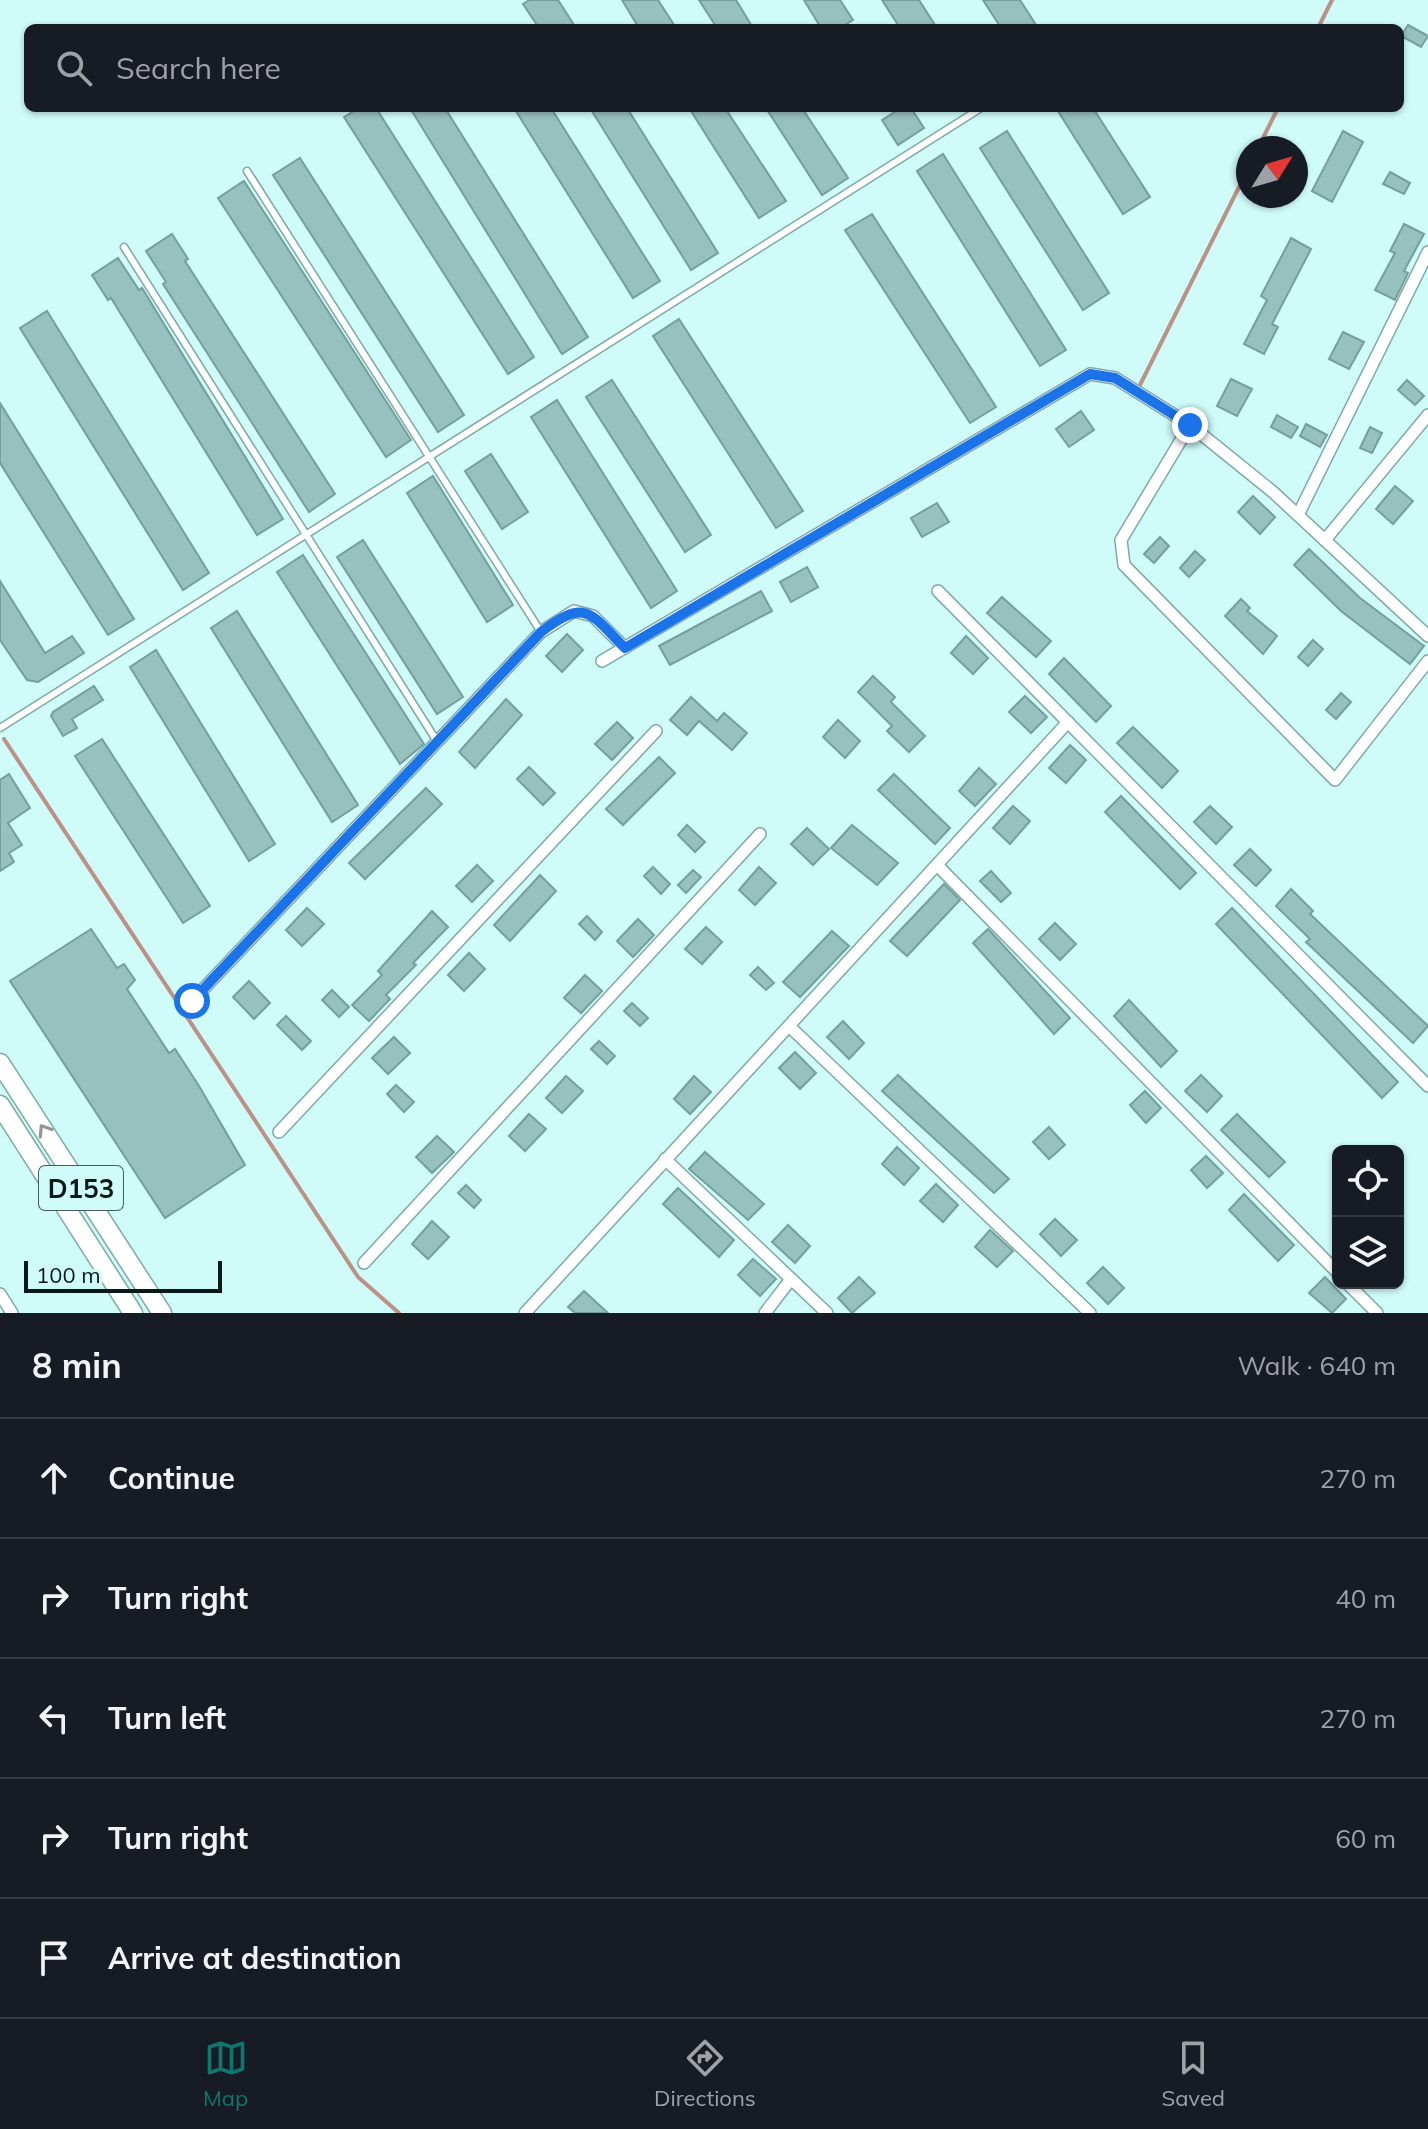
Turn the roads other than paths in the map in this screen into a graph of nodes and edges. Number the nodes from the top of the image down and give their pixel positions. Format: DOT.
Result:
graph roads {
  1 [pos="975,112"];
  2 [pos="247,171"];
  3 [pos="124,247"];
  4 [pos="1428,252"];
  5 [pos="1428,415"];
  6 [pos="1190,425"];
  7 [pos="430,456"];
  8 [pos="1298,515"];
  9 [pos="305,533"];
  10 [pos="1325,540"];
  11 [pos="938,591"];
  12 [pos="541,632"];
  13 [pos="1428,636"];
  14 [pos="625,648"];
  15 [pos="602,661"];
  16 [pos="1428,661"];
  17 [pos="1068,722"];
  18 [pos="0,728"];
  19 [pos="656,731"];
  20 [pos="438,743"];
  21 [pos="760,834"];
  22 [pos="938,866"];
  23 [pos="192,1001"];
  24 [pos="790,1027"];
  25 [pos="0,1063"];
  26 [pos="1428,1086"];
  27 [pos="0,1105"];
  28 [pos="279,1132"];
  29 [pos="665,1159"];
  30 [pos="364,1263"];
  31 [pos="1332,1267"];
  32 [pos="791,1279"];
  33 [pos="1353,1289"];
  34 [pos="0,1294"];
  35 [pos="12,1313"];
  36 [pos="133,1313"];
  37 [pos="162,1313"];
  38 [pos="525,1313"];
  39 [pos="765,1313"];
  40 [pos="827,1313"];
  41 [pos="1090,1313"];
  42 [pos="1377,1313"];
  1 -- 7 [label="lane"];
  2 -- 7 [label="lane"];
  3 -- 9 [label="lane"];
  4 -- 8 [label="street"];
  5 -- 10 [label="street"];
  6 -- 8 [label="street"];
  6 -- 14 [label="street"];
  6 -- 16 [label="street"];
  7 -- 9 [label="lane"];
  7 -- 12 [label="lane"];
  8 -- 10 [label="street"];
  9 -- 18 [label="lane"];
  9 -- 20 [label="lane"];
  10 -- 13 [label="street"];
  11 -- 17 [label="street"];
  12 -- 14 [label="street"];
  12 -- 20 [label="street"];
  14 -- 15 [label="street"];
  17 -- 22 [label="street"];
  17 -- 26 [label="street"];
  19 -- 28 [label="street"];
  20 -- 23 [label="street"];
  21 -- 30 [label="street"];
  22 -- 24 [label="street"];
  22 -- 31 [label="street"];
  24 -- 29 [label="street"];
  24 -- 41 [label="street"];
  37 -- 25 [label="main road, D153, one-way"];
  27 -- 36 [label="main road, D153"];
  29 -- 32 [label="street"];
  29 -- 38 [label="street"];
  32 -- 39 [label="street"];
  32 -- 40 [label="street"];
  33 -- 42 [label="street"];
  34 -- 35 [label="street"];
}
